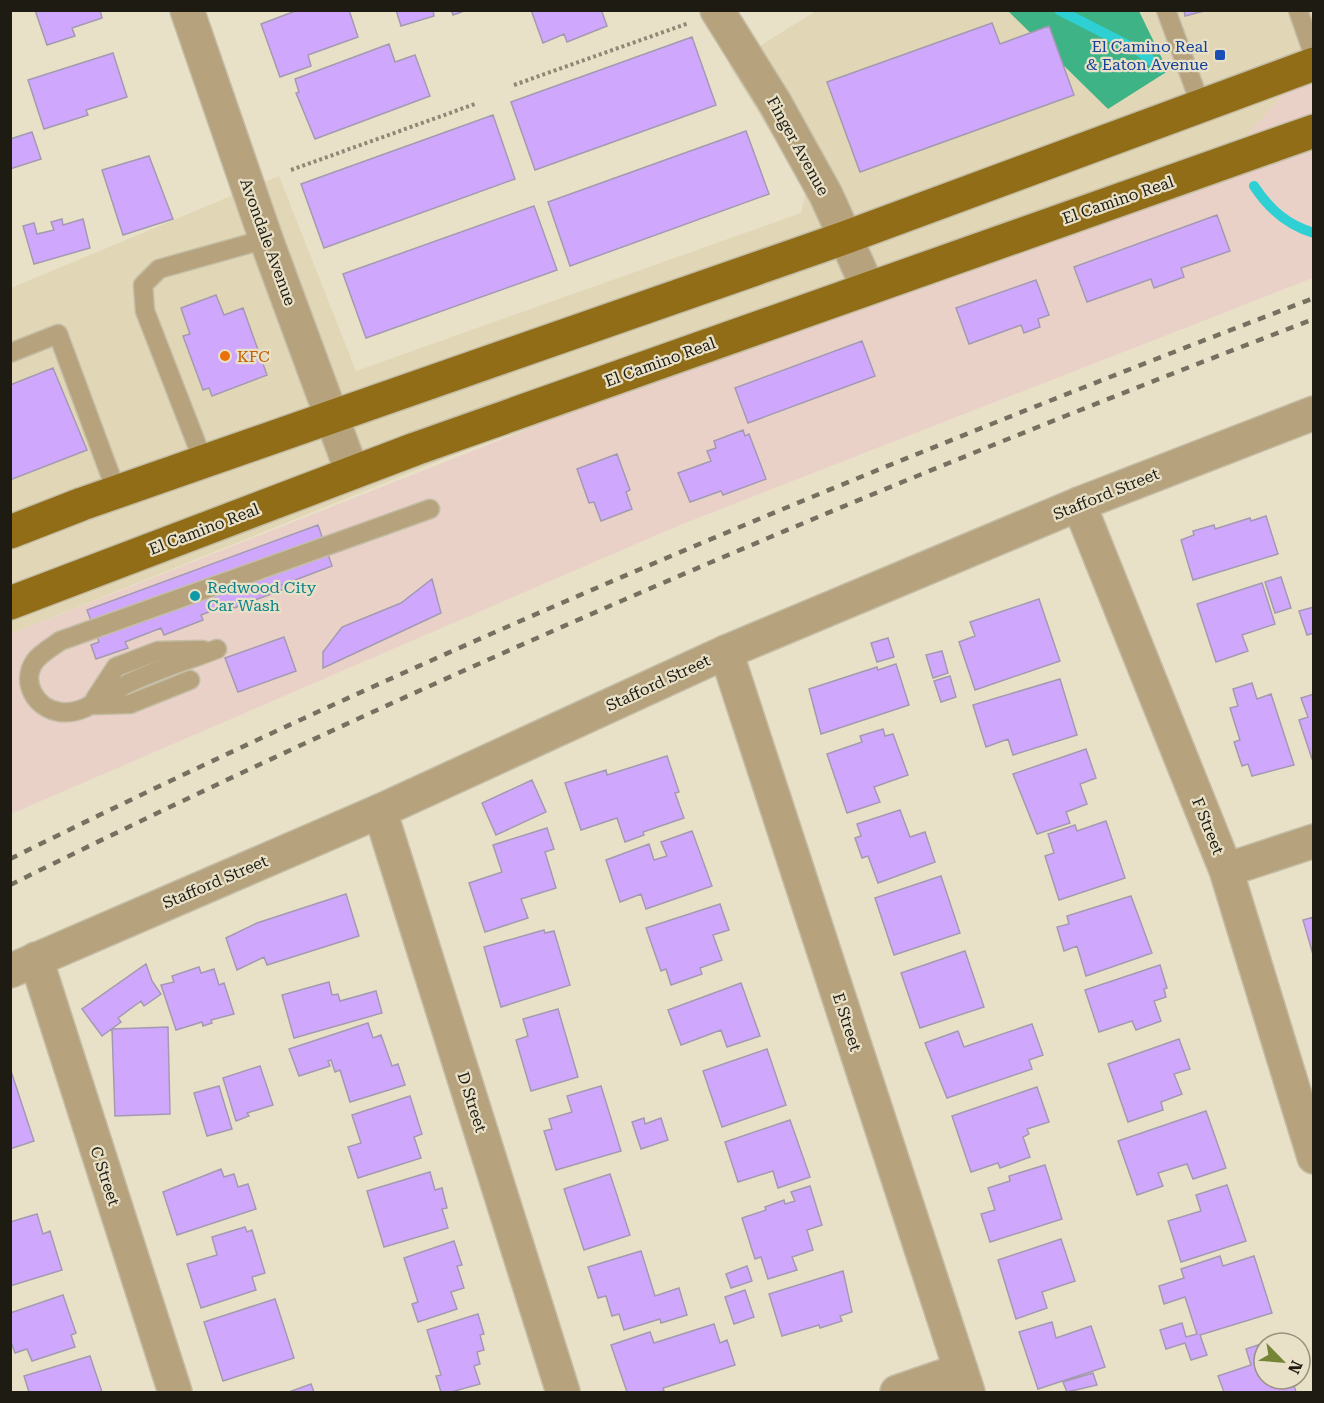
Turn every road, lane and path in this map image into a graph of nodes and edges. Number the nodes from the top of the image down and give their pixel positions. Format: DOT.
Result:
graph roads {
  1 [pos="187,10"];
  2 [pos="1166,10"];
  3 [pos="1298,10"];
  4 [pos="705,16"];
  5 [pos="1314,56"];
  6 [pos="1314,64"];
  7 [pos="514,85"];
  8 [pos="475,104"];
  9 [pos="1201,106"];
  10 [pos="1314,131"];
  11 [pos="291,170"];
  12 [pos="844,238"];
  13 [pos="266,239"];
  14 [pos="868,288"];
  15 [pos="10,352"];
  16 [pos="1314,412"];
  17 [pos="334,418"];
  18 [pos="204,463"];
  19 [pos="352,472"];
  20 [pos="117,493"];
  21 [pos="1079,504"];
  22 [pos="430,509"];
  23 [pos="10,532"];
  24 [pos="10,603"];
  25 [pos="217,649"];
  26 [pos="726,652"];
  27 [pos="190,680"];
  28 [pos="92,705"];
  29 [pos="380,811"];
  30 [pos="1314,841"];
  31 [pos="1226,870"];
  32 [pos="23,965"];
  33 [pos="1314,1157"];
  34 [pos="964,1381"];
  35 [pos="175,1392"];
  36 [pos="563,1392"];
  37 [pos="897,1392"];
  1 -- 13 [label="street, Avondale Avenue"];
  2 -- 9 [label="lane"];
  3 -- 5 [label="lane"];
  4 -- 7 [label="path"];
  4 -- 12 [label="street, Finger Avenue"];
  6 -- 9 [label="main road"];
  8 -- 11 [label="path"];
  9 -- 12 [label="main road"];
  10 -- 14 [label="main road, El Camino Real"];
  12 -- 14 [label="street, Finger Avenue"];
  12 -- 17 [label="main road"];
  13 -- 17 [label="street, Avondale Avenue"];
  13 -- 18 [label="lane"];
  14 -- 19 [label="main road, El Camino Real"];
  15 -- 20 [label="lane"];
  16 -- 21 [label="street, Stafford Street"];
  17 -- 18 [label="main road"];
  17 -- 19 [label="street, Avondale Avenue"];
  18 -- 20 [label="main road"];
  19 -- 24 [label="main road, El Camino Real"];
  20 -- 23 [label="main road"];
  21 -- 26 [label="street, Stafford Street"];
  21 -- 31 [label="street, F Street"];
  22 -- 28 [label="lane"];
  25 -- 28 [label="lane"];
  26 -- 29 [label="street, Stafford Street"];
  26 -- 34 [label="street, E Street"];
  27 -- 28 [label="lane"];
  29 -- 32 [label="street, Stafford Street"];
  29 -- 36 [label="street, D Street"];
  30 -- 31 [label="street"];
  31 -- 33 [label="street, F Street"];
  32 -- 35 [label="street, C Street"];
  34 -- 37 [label="street"];
}
